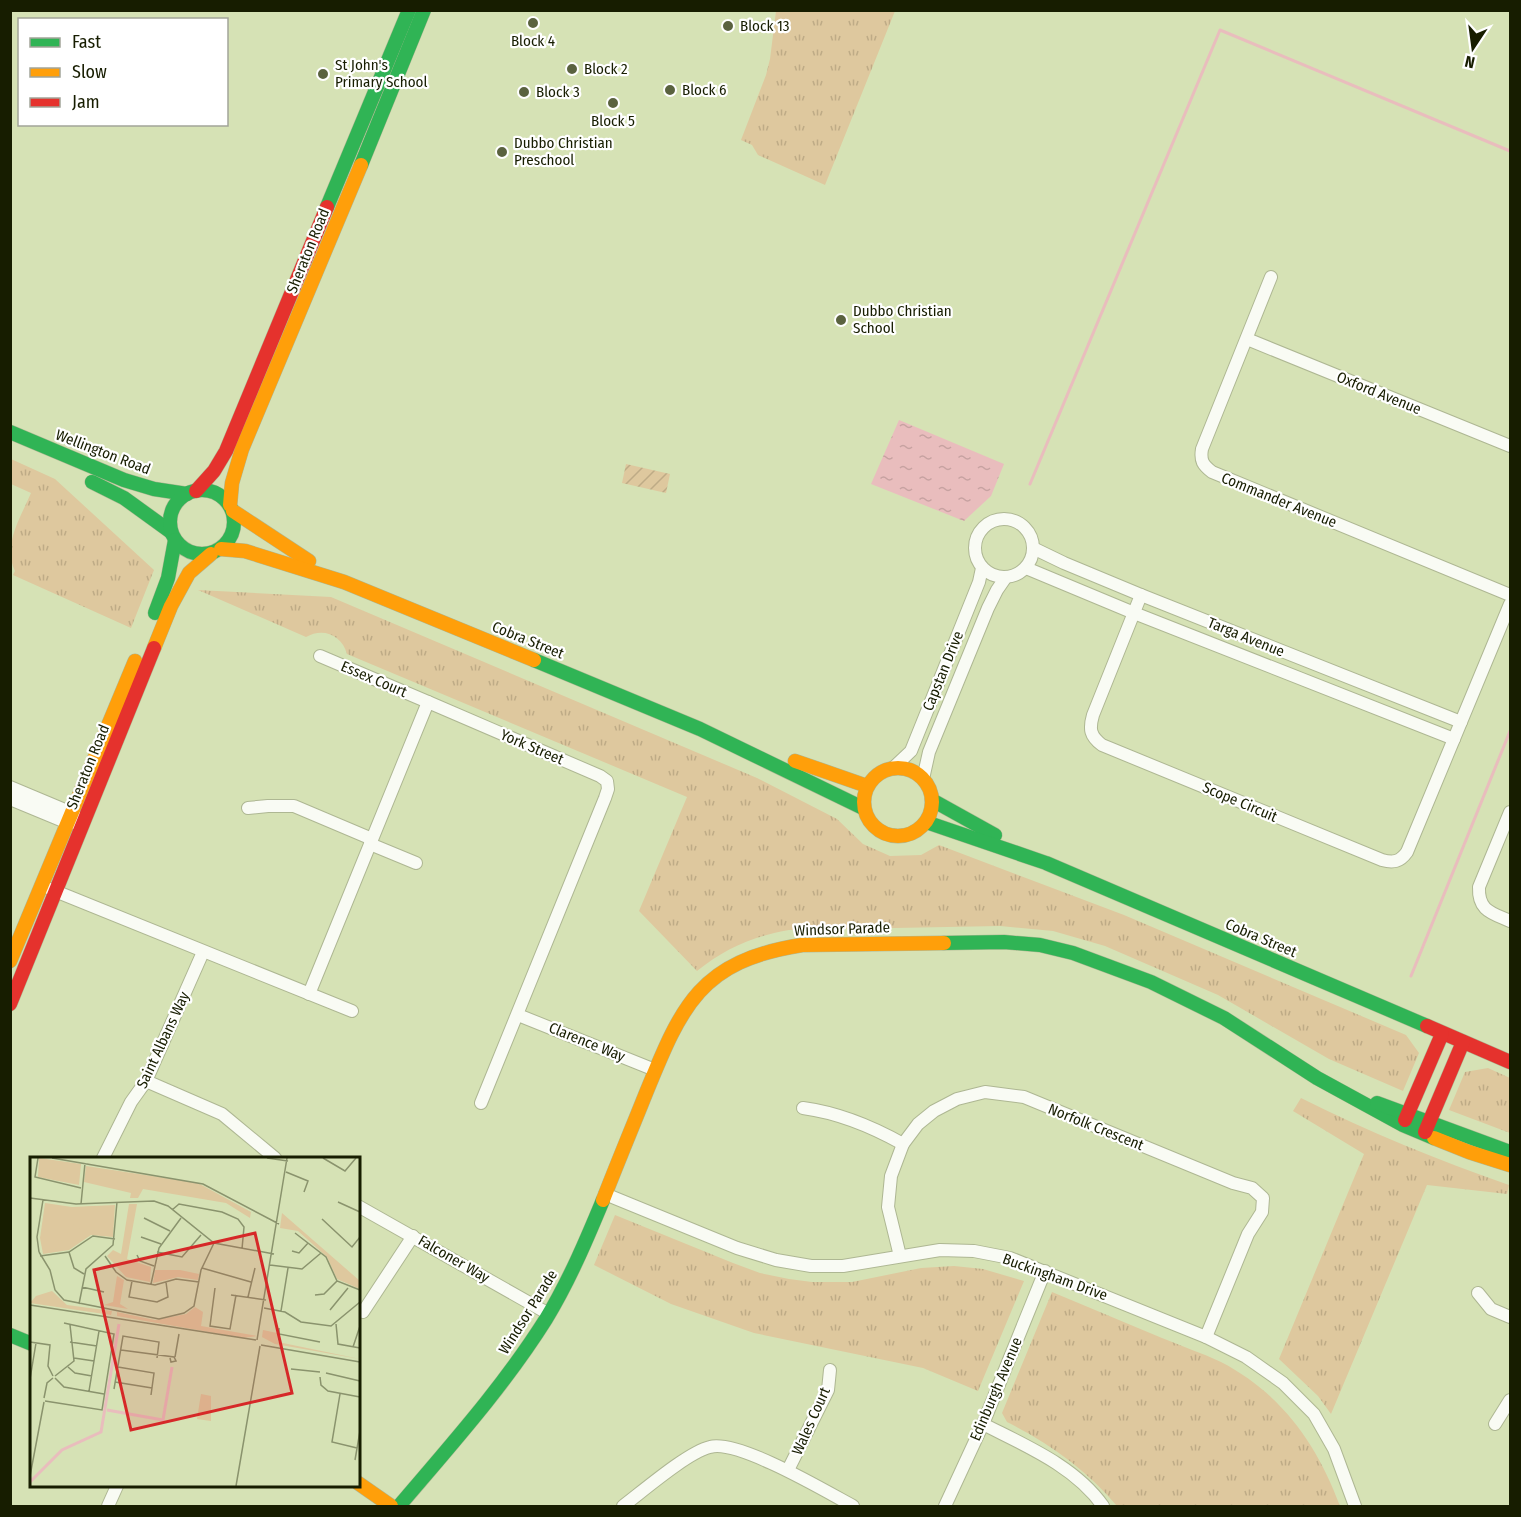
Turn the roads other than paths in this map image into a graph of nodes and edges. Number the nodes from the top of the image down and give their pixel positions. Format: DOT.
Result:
graph roads {
  1 [pos="409,10"];
  2 [pos="424,10"];
  3 [pos="1271,277"];
  4 [pos="1247,339"];
  5 [pos="278,347"];
  6 [pos="10,432"];
  7 [pos="1510,446"];
  8 [pos="10,447"];
  9 [pos="191,492"];
  10 [pos="231,508"];
  11 [pos="173,536"];
  12 [pos="1033,548"];
  13 [pos="216,551"];
  14 [pos="982,568"];
  15 [pos="1026,568"];
  16 [pos="1006,578"];
  17 [pos="344,582"];
  18 [pos="1141,595"];
  19 [pos="1510,595"];
  20 [pos="1510,604"];
  21 [pos="1134,613"];
  22 [pos="320,656"];
  23 [pos="428,702"];
  24 [pos="700,729"];
  25 [pos="1457,731"];
  26 [pos="893,768"];
  27 [pos="923,779"];
  28 [pos="867,786"];
  29 [pos="10,787"];
  30 [pos="10,800"];
  31 [pos="932,800"];
  32 [pos="248,808"];
  33 [pos="863,808"];
  34 [pos="1510,812"];
  35 [pos="70,818"];
  36 [pos="926,822"];
  37 [pos="83,823"];
  38 [pos="371,842"];
  39 [pos="416,863"];
  40 [pos="1046,863"];
  41 [pos="42,886"];
  42 [pos="56,891"];
  43 [pos="1510,921"];
  44 [pos="203,952"];
  45 [pos="10,961"];
  46 [pos="309,994"];
  47 [pos="10,1004"];
  48 [pos="352,1011"];
  49 [pos="518,1015"];
  50 [pos="1442,1034"];
  51 [pos="1463,1042"];
  52 [pos="1510,1052"];
  53 [pos="1510,1062"];
  54 [pos="655,1070"];
  55 [pos="146,1081"];
  56 [pos="1347,1094"];
  57 [pos="481,1103"];
  58 [pos="803,1108"];
  59 [pos="1409,1112"];
  60 [pos="1430,1120"];
  61 [pos="1403,1125"];
  62 [pos="1424,1134"];
  63 [pos="903,1144"];
  64 [pos="1510,1152"];
  65 [pos="104,1157"];
  66 [pos="274,1157"];
  67 [pos="1510,1165"];
  68 [pos="605,1194"];
  69 [pos="360,1207"];
  70 [pos="413,1236"];
  71 [pos="900,1256"];
  72 [pos="1045,1271"];
  73 [pos="1478,1293"];
  74 [pos="363,1312"];
  75 [pos="549,1314"];
  76 [pos="1510,1317"];
  77 [pos="10,1335"];
  78 [pos="1206,1337"];
  79 [pos="30,1343"];
  80 [pos="830,1370"];
  81 [pos="1510,1400"];
  82 [pos="983,1424"];
  83 [pos="1495,1424"];
  84 [pos="788,1470"];
  85 [pos="360,1484"];
  86 [pos="116,1487"];
  87 [pos="108,1506"];
  88 [pos="391,1506"];
  89 [pos="399,1506"];
  90 [pos="623,1506"];
  91 [pos="853,1506"];
  92 [pos="945,1506"];
  93 [pos="1103,1506"];
  94 [pos="1355,1506"];
  1 -- 5 [label="main road, Sheraton Road"];
  2 -- 5 [label="main road, Sheraton Road"];
  3 -- 4 [label="street, Commander Avenue"];
  4 -- 7 [label="street, Oxford Avenue"];
  4 -- 19 [label="street, Commander Avenue"];
  5 -- 9 [label="main road, Sheraton Road"];
  5 -- 10 [label="main road, Sheraton Road"];
  6 -- 9 [label="main road, Wellington Road"];
  8 -- 11 [label="main road, Wellington Road"];
  9 -- 10 [label="main road"];
  9 -- 11 [label="main road"];
  10 -- 13 [label="main road"];
  10 -- 17 [label="main road, Cobra Street"];
  11 -- 13 [label="main road"];
  11 -- 35 [label="main road, Sheraton Road"];
  12 -- 14 [label="street"];
  12 -- 15 [label="street"];
  12 -- 18 [label="street, Targa Avenue"];
  13 -- 17 [label="main road, Cobra Street"];
  13 -- 37 [label="main road, Sheraton Road"];
  14 -- 16 [label="street"];
  14 -- 26 [label="street, Capstan Drive"];
  15 -- 16 [label="street"];
  15 -- 21 [label="street, Targa Avenue"];
  16 -- 27 [label="street, Capstan Drive"];
  17 -- 24 [label="main road, Cobra Street"];
  18 -- 21 [label="street, Scope Circuit"];
  18 -- 25 [label="street, Targa Avenue"];
  20 -- 25 [label="street"];
  21 -- 25 [label="street, Targa Avenue"];
  21 -- 25 [label="street, Scope Circuit"];
  22 -- 23 [label="street, Essex Court"];
  23 -- 38 [label="street"];
  23 -- 49 [label="street, York Street"];
  24 -- 28 [label="main road, Cobra Street"];
  24 -- 33 [label="main road, Cobra Street"];
  26 -- 27 [label="main road"];
  26 -- 28 [label="main road"];
  27 -- 31 [label="main road"];
  28 -- 33 [label="main road"];
  29 -- 35 [label="street"];
  30 -- 35 [label="street"];
  31 -- 36 [label="main road"];
  31 -- 40 [label="main road, Cobra Street"];
  32 -- 38 [label="street"];
  33 -- 36 [label="main road"];
  34 -- 43 [label="street"];
  35 -- 37 [label="street"];
  35 -- 41 [label="main road, Sheraton Road"];
  36 -- 40 [label="main road, Cobra Street"];
  37 -- 42 [label="main road, Sheraton Road"];
  38 -- 39 [label="street"];
  38 -- 46 [label="street"];
  40 -- 50 [label="main road, Cobra Street"];
  41 -- 42 [label="street"];
  41 -- 45 [label="main road, Sheraton Road"];
  42 -- 44 [label="street"];
  42 -- 47 [label="main road, Sheraton Road"];
  44 -- 46 [label="street"];
  44 -- 55 [label="street, Saint Albans Way"];
  46 -- 48 [label="street"];
  49 -- 54 [label="street, Clarence Way"];
  49 -- 57 [label="street, York Street"];
  50 -- 51 [label="main road, Cobra Street"];
  50 -- 59 [label="main road"];
  51 -- 52 [label="main road, Cobra Street"];
  51 -- 53 [label="main road, Cobra Street"];
  51 -- 60 [label="main road"];
  54 -- 56 [label="main road, Windsor Parade"];
  54 -- 68 [label="main road, Windsor Parade"];
  55 -- 65 [label="street, Saint Albans Way"];
  55 -- 66 [label="street"];
  56 -- 59 [label="main road, Windsor Parade"];
  56 -- 61 [label="main road, Windsor Parade"];
  58 -- 63 [label="street"];
  59 -- 60 [label="main road, Windsor Parade"];
  59 -- 61 [label="main road"];
  60 -- 62 [label="main road"];
  60 -- 64 [label="main road, Windsor Parade"];
  61 -- 62 [label="main road, Windsor Parade"];
  62 -- 67 [label="main road, Windsor Parade"];
  63 -- 71 [label="street, Norfolk Crescent"];
  63 -- 78 [label="street, Norfolk Crescent"];
  68 -- 71 [label="street, Buckingham Drive"];
  68 -- 75 [label="main road, Windsor Parade"];
  69 -- 70 [label="street, Falconer Way"];
  70 -- 74 [label="street"];
  70 -- 75 [label="street, Falconer Way"];
  71 -- 72 [label="street, Buckingham Drive"];
  72 -- 78 [label="street, Buckingham Drive"];
  72 -- 82 [label="street, Edinburgh Avenue"];
  73 -- 76 [label="street"];
  75 -- 89 [label="main road, Windsor Parade"];
  77 -- 79 [label="main road"];
  78 -- 94 [label="street, Buckingham Drive"];
  80 -- 84 [label="street, Wales Court"];
  81 -- 83 [label="street"];
  82 -- 92 [label="street, Edinburgh Avenue"];
  82 -- 93 [label="street"];
  84 -- 90 [label="street"];
  84 -- 91 [label="street"];
  85 -- 88 [label="main road"];
  86 -- 87 [label="street"];
}
